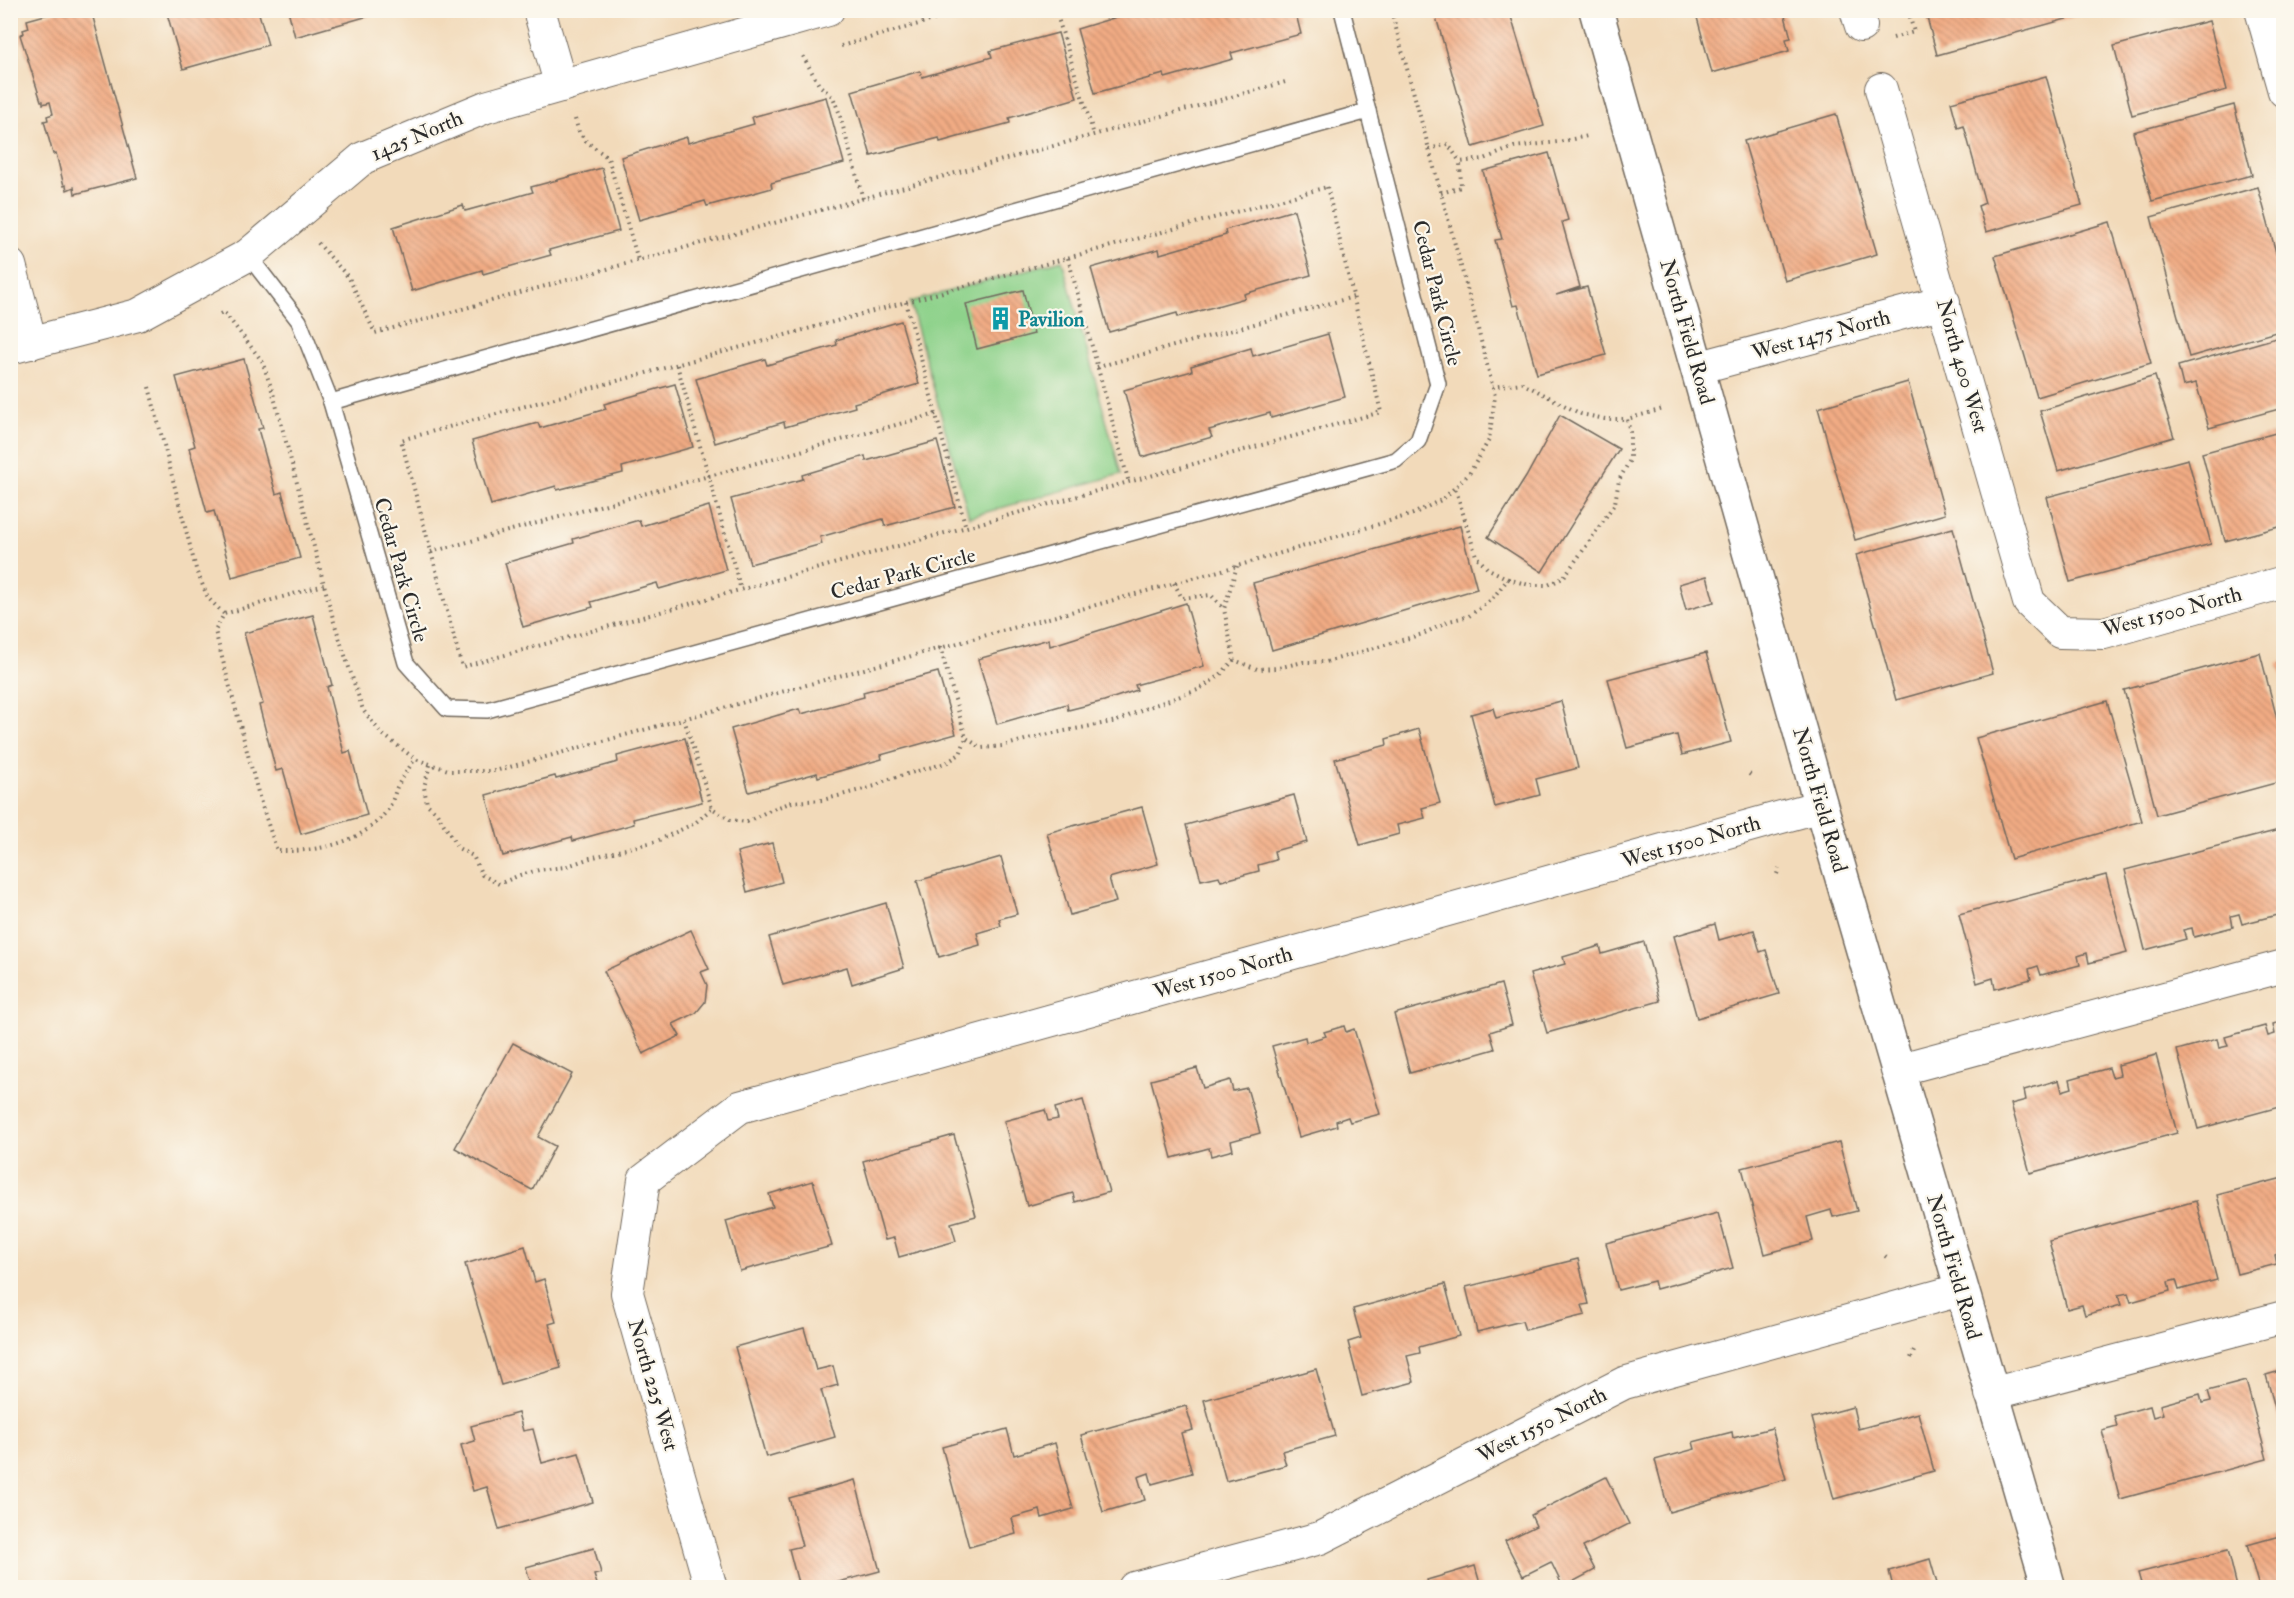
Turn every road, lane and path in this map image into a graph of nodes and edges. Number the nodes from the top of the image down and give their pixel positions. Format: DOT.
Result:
graph roads {
  1 [pos="539,10"];
  2 [pos="968,10"];
  3 [pos="1034,10"];
  4 [pos="1342,10"];
  5 [pos="1391,10"];
  6 [pos="1596,10"];
  7 [pos="2261,10"];
  8 [pos="815,12"];
  9 [pos="1059,13"];
  10 [pos="836,47"];
  11 [pos="814,53"];
  12 [pos="803,56"];
  13 [pos="792,59"];
  14 [pos="1289,81"];
  15 [pos="561,86"];
  16 [pos="1881,89"];
  17 [pos="2283,91"];
  18 [pos="1368,111"];
  19 [pos="586,116"];
  20 [pos="1094,135"];
  21 [pos="1588,136"];
  22 [pos="1429,149"];
  23 [pos="1460,162"];
  24 [pos="1441,193"];
  25 [pos="863,199"];
  26 [pos="313,238"];
  27 [pos="248,255"];
  28 [pos="1068,258"];
  29 [pos="638,260"];
  30 [pos="10,265"];
  31 [pos="1353,297"];
  32 [pos="906,302"];
  33 [pos="1944,302"];
  34 [pos="215,316"];
  35 [pos="21,345"];
  36 [pos="677,364"];
  37 [pos="1097,367"];
  38 [pos="1697,368"];
  39 [pos="149,387"];
  40 [pos="1492,387"];
  41 [pos="331,402"];
  42 [pos="1663,409"];
  43 [pos="936,414"];
  44 [pos="1627,419"];
  45 [pos="709,476"];
  46 [pos="1130,483"];
  47 [pos="1455,487"];
  48 [pos="966,528"];
  49 [pos="431,552"];
  50 [pos="1237,566"];
  51 [pos="1508,579"];
  52 [pos="2283,582"];
  53 [pos="1174,583"];
  54 [pos="324,585"];
  55 [pos="741,590"];
  56 [pos="1224,609"];
  57 [pos="224,614"];
  58 [pos="2060,632"];
  59 [pos="940,647"];
  60 [pos="1234,660"];
  61 [pos="684,718"];
  62 [pos="966,738"];
  63 [pos="415,759"];
  64 [pos="430,765"];
  65 [pos="1749,774"];
  66 [pos="1753,777"];
  67 [pos="1821,806"];
  68 [pos="712,808"];
  69 [pos="1779,868"];
  70 [pos="1777,874"];
  71 [pos="2283,966"];
  72 [pos="1897,1070"];
  73 [pos="644,1180"];
  74 [pos="1960,1290"];
  75 [pos="2283,1317"];
  76 [pos="1914,1351"];
  77 [pos="1911,1358"];
  78 [pos="1991,1394"];
  79 [pos="711,1587"];
  80 [pos="1134,1587"];
  81 [pos="2049,1587"];
  1 -- 15 [label="street"];
  2 -- 10 [label="path"];
  3 -- 9 [label="path"];
  4 -- 18 [label="lane, Cedar Park Circle"];
  5 -- 22 [label="path"];
  6 -- 38 [label="street, North Field Road"];
  7 -- 17 [label="street"];
  8 -- 15 [label="street, 1425 North"];
  9 -- 20 [label="path"];
  11 -- 12 [label="path"];
  12 -- 13 [label="path"];
  12 -- 25 [label="path"];
  14 -- 20 [label="path"];
  15 -- 27 [label="street, 1425 North"];
  16 -- 33 [label="street, North 400 West"];
  18 -- 41 [label="lane"];
  18 -- 41 [label="lane, Cedar Park Circle"];
  19 -- 29 [label="path"];
  20 -- 25 [label="path"];
  21 -- 23 [label="path"];
  22 -- 23 [label="path"];
  22 -- 24 [label="path"];
  23 -- 24 [label="path"];
  24 -- 40 [label="path"];
  25 -- 29 [label="path"];
  26 -- 29 [label="path"];
  27 -- 35 [label="street, 1425 North"];
  27 -- 41 [label="lane, Cedar Park Circle"];
  28 -- 31 [label="path"];
  28 -- 32 [label="path"];
  28 -- 37 [label="path"];
  30 -- 35 [label="street"];
  31 -- 37 [label="path"];
  31 -- 46 [label="path"];
  32 -- 36 [label="path"];
  32 -- 43 [label="path"];
  33 -- 38 [label="street, West 1475 North"];
  33 -- 58 [label="street, North 400 West"];
  34 -- 54 [label="path"];
  36 -- 45 [label="path"];
  36 -- 49 [label="path"];
  37 -- 46 [label="path"];
  38 -- 67 [label="street, North Field Road"];
  39 -- 57 [label="path"];
  40 -- 44 [label="path"];
  40 -- 47 [label="path"];
  42 -- 44 [label="path"];
  43 -- 45 [label="path"];
  43 -- 48 [label="path"];
  44 -- 51 [label="path"];
  45 -- 49 [label="path"];
  45 -- 55 [label="path"];
  46 -- 48 [label="path"];
  47 -- 50 [label="path"];
  47 -- 51 [label="path"];
  48 -- 55 [label="path"];
  49 -- 55 [label="path"];
  50 -- 53 [label="path"];
  50 -- 56 [label="path"];
  51 -- 60 [label="path"];
  52 -- 58 [label="street, West 1500 North"];
  53 -- 56 [label="path"];
  53 -- 59 [label="path"];
  54 -- 57 [label="path"];
  54 -- 63 [label="path"];
  56 -- 60 [label="path"];
  57 -- 63 [label="path"];
  59 -- 61 [label="path"];
  59 -- 62 [label="path"];
  60 -- 62 [label="path"];
  61 -- 64 [label="path"];
  61 -- 68 [label="path"];
  62 -- 68 [label="path"];
  63 -- 64 [label="path"];
  64 -- 68 [label="path"];
  65 -- 66 [label="path"];
  67 -- 72 [label="street, North Field Road"];
  67 -- 73 [label="street, West 1500 North"];
  69 -- 70 [label="path"];
  71 -- 72 [label="street"];
  72 -- 74 [label="street, North Field Road"];
  73 -- 79 [label="street, North 225 West"];
  74 -- 78 [label="street, North Field Road"];
  74 -- 80 [label="street, West 1550 North"];
  75 -- 78 [label="street"];
  76 -- 77 [label="path"];
  78 -- 81 [label="street, North Field Road"];
}
